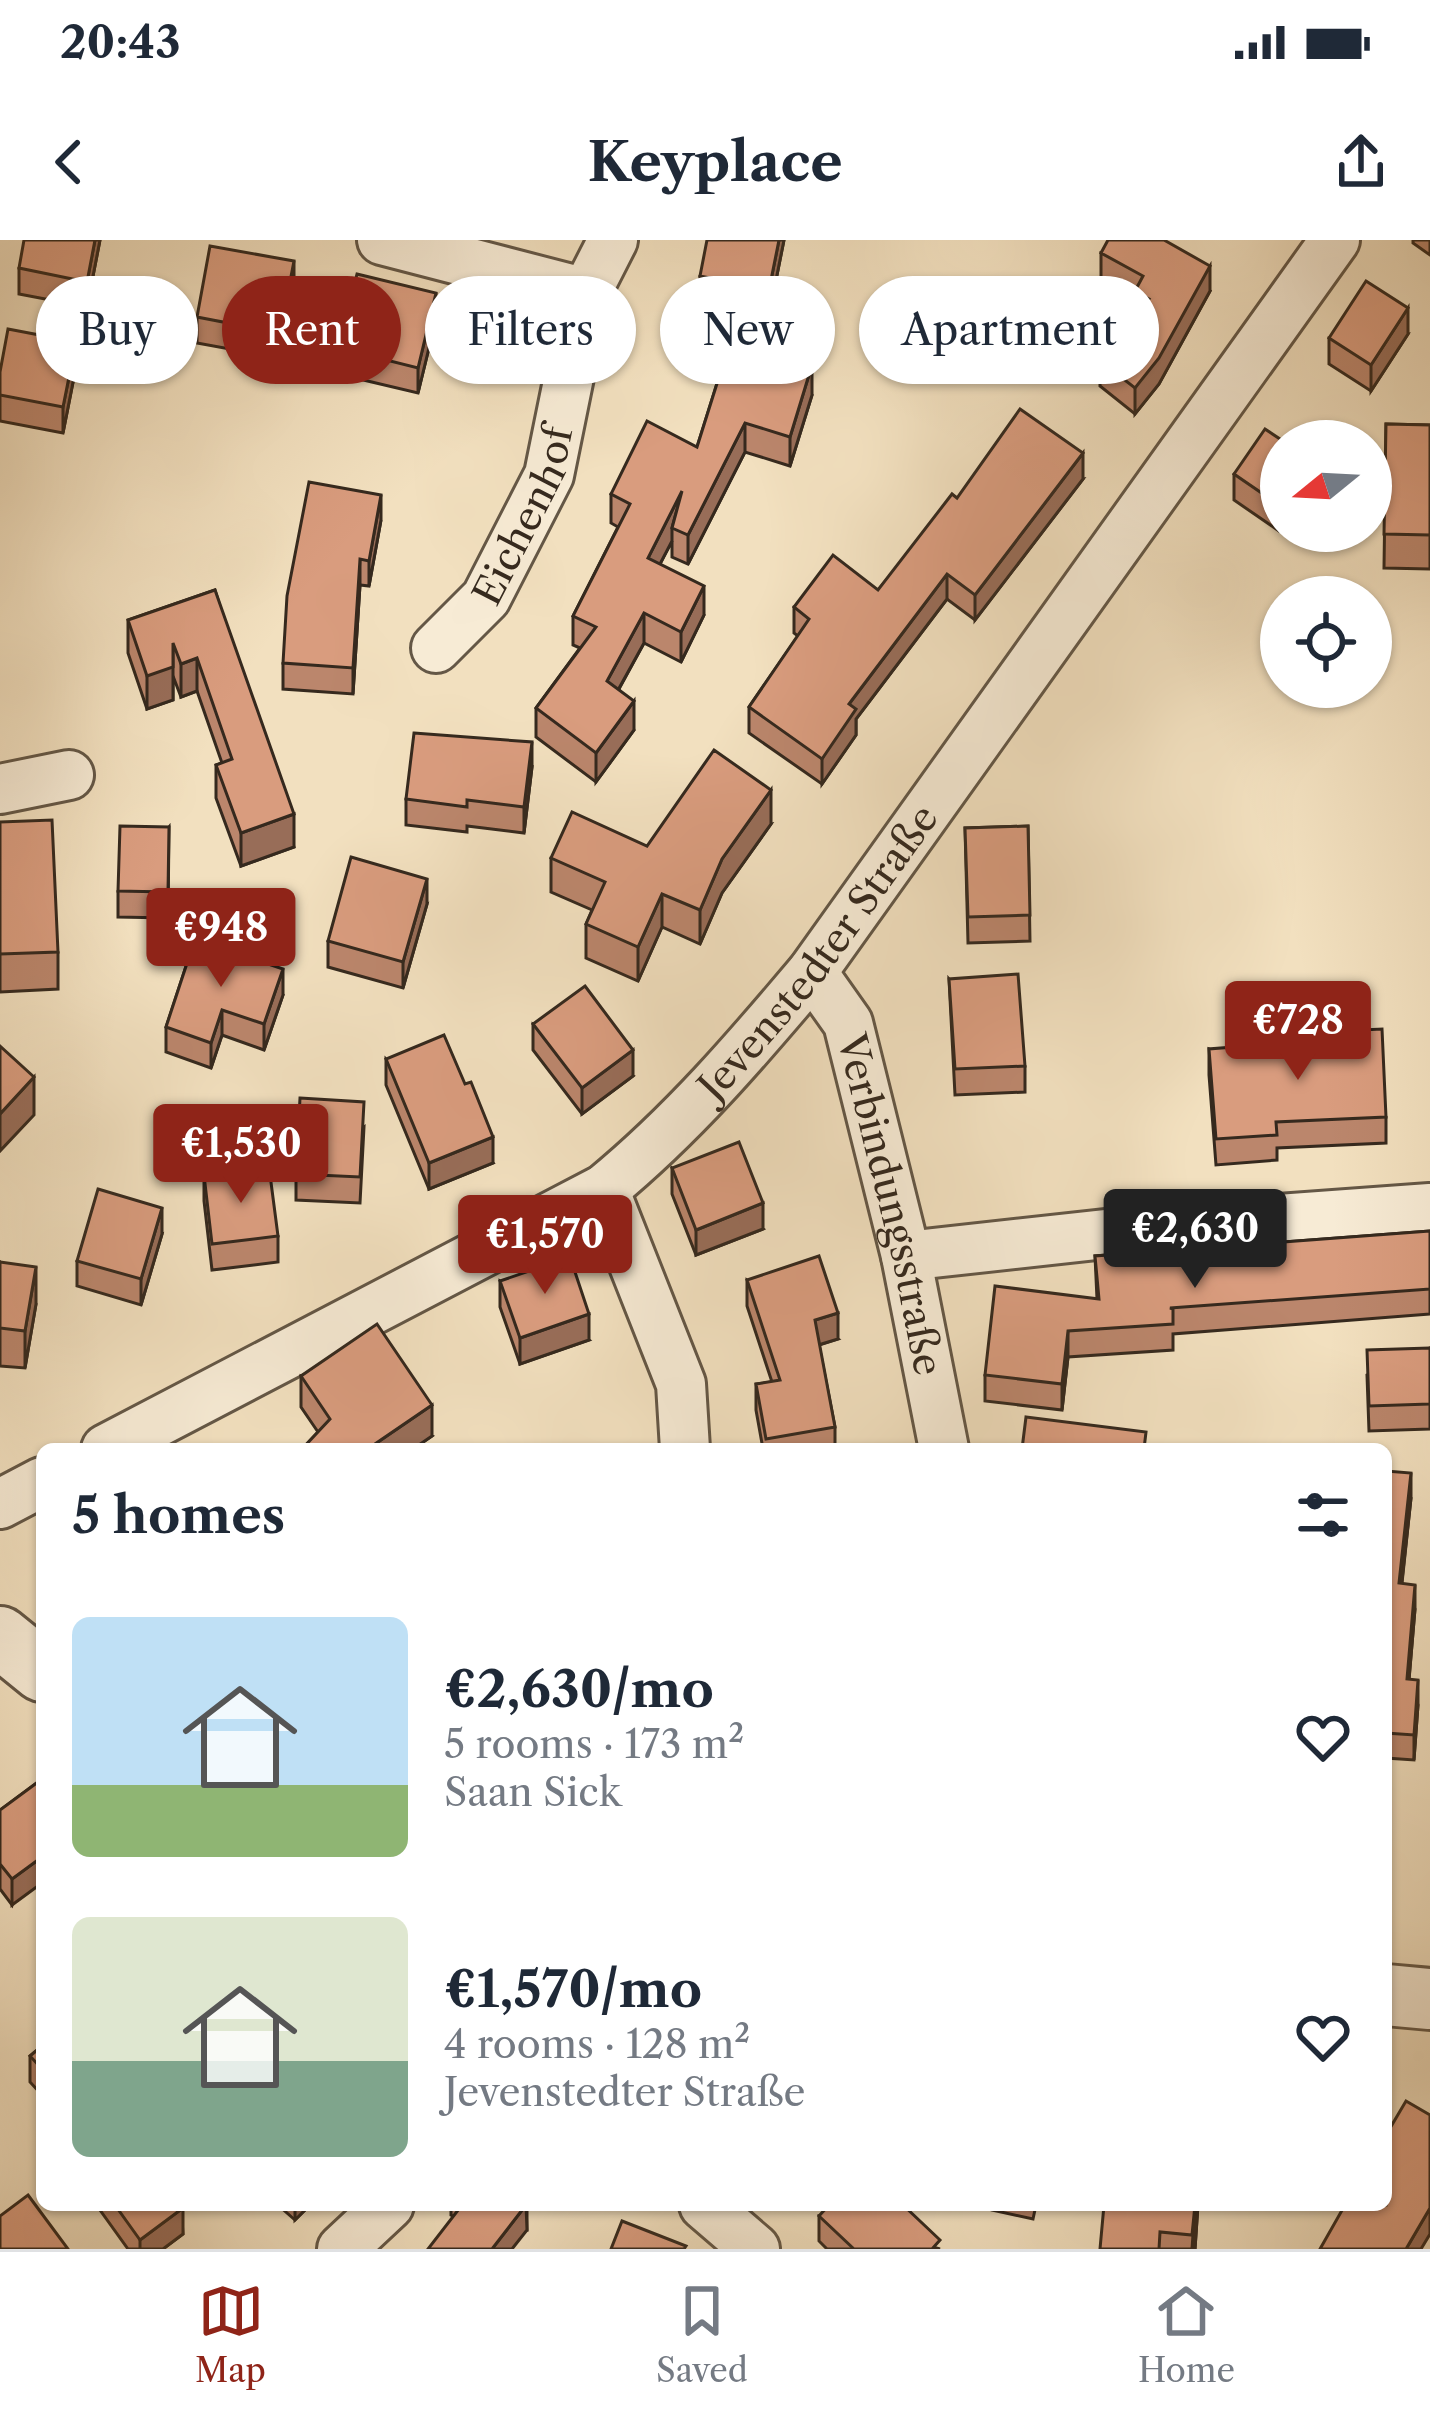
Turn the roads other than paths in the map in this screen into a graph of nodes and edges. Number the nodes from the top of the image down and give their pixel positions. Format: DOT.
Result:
graph roads {
  1 [pos="382,240"];
  2 [pos="614,240"];
  3 [pos="1335,240"];
  4 [pos="521,276"];
  5 [pos="595,276"];
  6 [pos="567,384"];
  7 [pos="436,648"];
  8 [pos="69,775"];
  9 [pos="0,789"];
  10 [pos="812,972"];
  11 [pos="604,1189"];
  12 [pos="1430,1208"];
  13 [pos="906,1256"];
  14 [pos="117,1443"];
  15 [pos="685,1443"];
  16 [pos="943,1443"];
  17 [pos="36,1485"];
  18 [pos="0,1504"];
  19 [pos="0,1636"];
  20 [pos="36,1666"];
  21 [pos="1392,1996"];
  22 [pos="1430,1999"];
  23 [pos="383,2211"];
  24 [pos="342,2249"];
  1 -- 4 [label="street"];
  2 -- 5 [label="street, Eichenhof"];
  3 -- 10 [label="street, Jevenstedter Straße"];
  6 -- 7 [label="street, Eichenhof"];
  8 -- 9 [label="street"];
  10 -- 11 [label="street, Jevenstedter Straße"];
  10 -- 13 [label="street, Verbindungsstraße"];
  11 -- 14 [label="street, Jevenstedter Straße"];
  11 -- 15 [label="street"];
  12 -- 13 [label="street"];
  13 -- 16 [label="street, Verbindungsstraße"];
  17 -- 18 [label="street"];
  19 -- 20 [label="street"];
  21 -- 22 [label="street"];
  23 -- 24 [label="street"];
}
